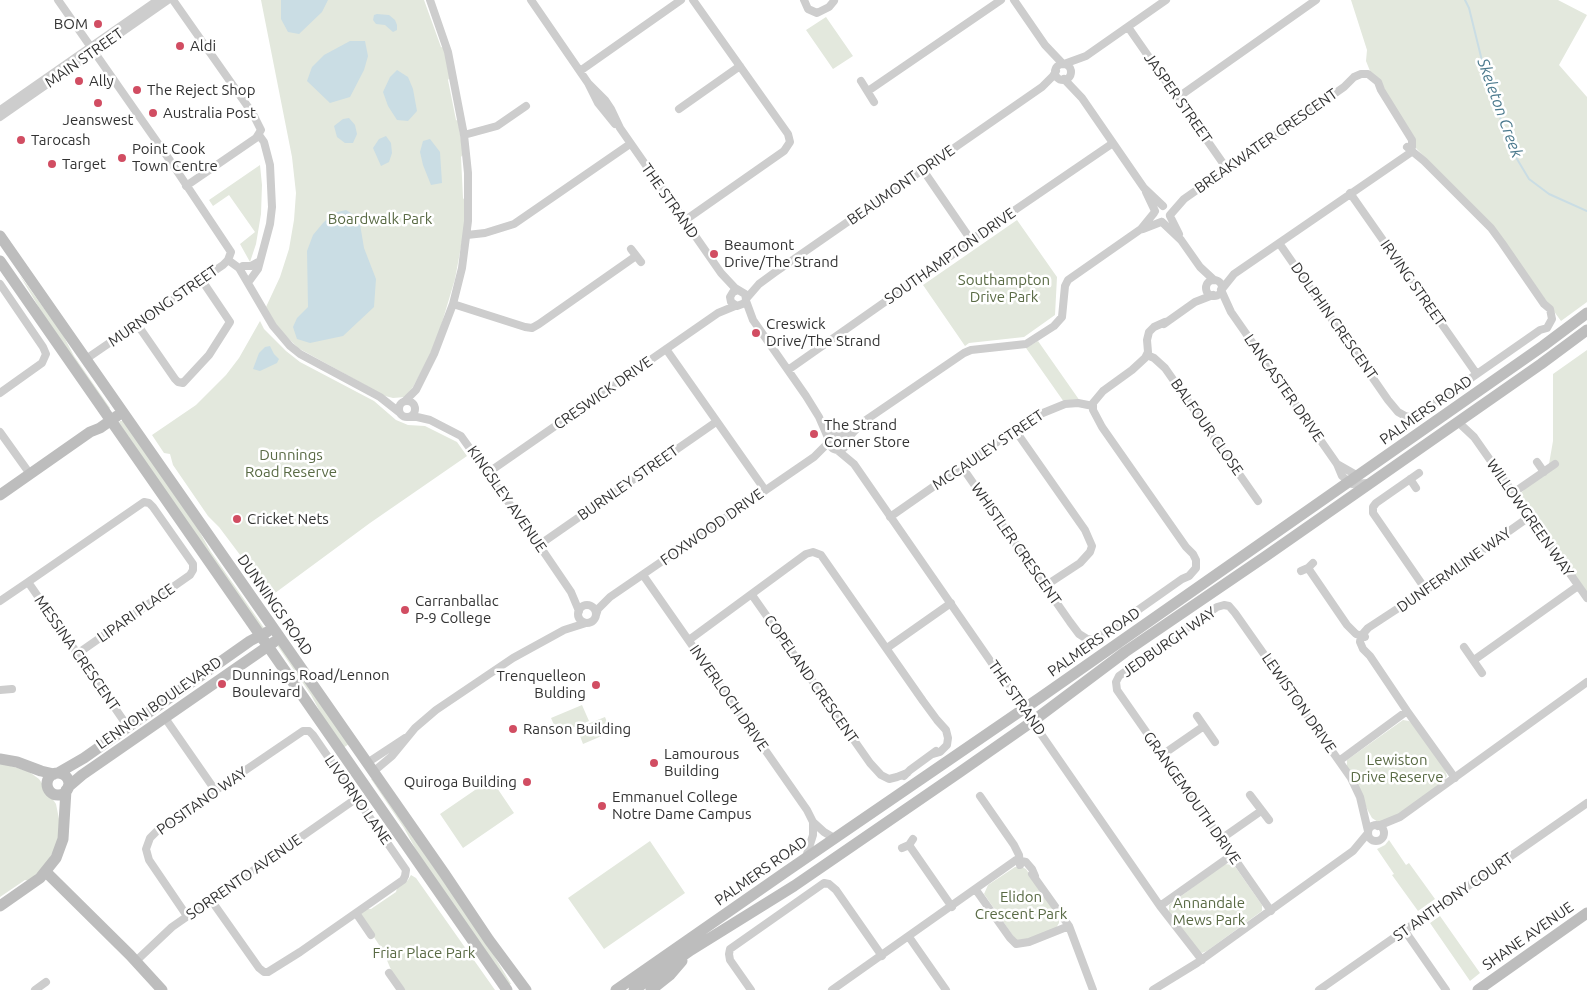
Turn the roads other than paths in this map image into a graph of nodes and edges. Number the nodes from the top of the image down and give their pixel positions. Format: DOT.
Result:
graph roads {
  1 [pos="58,0"];
  2 [pos="158,0"];
  3 [pos="168,0"];
  4 [pos="173,0"];
  5 [pos="430,0"];
  6 [pos="530,0"];
  7 [pos="681,0"];
  8 [pos="693,0"];
  9 [pos="805,0"];
  10 [pos="835,0"];
  11 [pos="1001,0"];
  12 [pos="1014,0"];
  13 [pos="1166,0"];
  14 [pos="1316,0"];
  15 [pos="1128,27"];
  16 [pos="1046,46"];
  17 [pos="93,49"];
  18 [pos="1086,56"];
  19 [pos="1064,64"];
  20 [pos="740,66"];
  21 [pos="1056,70"];
  22 [pos="580,71"];
  23 [pos="1071,73"];
  24 [pos="1064,80"];
  25 [pos="861,81"];
  26 [pos="1042,86"];
  27 [pos="868,91"];
  28 [pos="1082,98"];
  29 [pos="1177,98"];
  30 [pos="874,102"];
  31 [pos="526,106"];
  32 [pos="679,109"];
  33 [pos="0,110"];
  34 [pos="0,117"];
  35 [pos="260,134"];
  36 [pos="464,135"];
  37 [pos="1113,143"];
  38 [pos="630,144"];
  39 [pos="1409,148"];
  40 [pos="1227,168"];
  41 [pos="923,170"];
  42 [pos="186,186"];
  43 [pos="1144,188"];
  44 [pos="1350,193"];
  45 [pos="1184,199"];
  46 [pos="1164,206"];
  47 [pos="1155,212"];
  48 [pos="1170,215"];
  49 [pos="684,221"];
  50 [pos="1162,222"];
  51 [pos="1141,229"];
  52 [pos="467,234"];
  53 [pos="0,236"];
  54 [pos="971,240"];
  55 [pos="1181,240"];
  56 [pos="1279,243"];
  57 [pos="636,256"];
  58 [pos="230,258"];
  59 [pos="0,261"];
  60 [pos="260,261"];
  61 [pos="18,262"];
  62 [pos="243,266"];
  63 [pos="1200,267"];
  64 [pos="721,273"];
  65 [pos="1234,274"];
  66 [pos="201,279"];
  67 [pos="1215,280"];
  68 [pos="250,283"];
  69 [pos="0,284"];
  70 [pos="759,284"];
  71 [pos="1207,285"];
  72 [pos="739,290"];
  73 [pos="1218,292"];
  74 [pos="23,294"];
  75 [pos="730,298"];
  76 [pos="746,300"];
  77 [pos="1195,302"];
  78 [pos="453,304"];
  79 [pos="736,306"];
  80 [pos="718,313"];
  81 [pos="1587,313"];
  82 [pos="753,320"];
  83 [pos="137,324"];
  84 [pos="1587,330"];
  85 [pos="666,349"];
  86 [pos="1149,356"];
  87 [pos="86,359"];
  88 [pos="788,370"];
  89 [pos="1476,373"];
  90 [pos="416,390"];
  91 [pos="0,393"];
  92 [pos="380,397"];
  93 [pos="404,402"];
  94 [pos="414,406"];
  95 [pos="1090,406"];
  96 [pos="121,410"];
  97 [pos="399,412"];
  98 [pos="410,417"];
  99 [pos="819,417"];
  100 [pos="109,418"];
  101 [pos="1462,419"];
  102 [pos="430,420"];
  103 [pos="716,422"];
  104 [pos="863,422"];
  105 [pos="1015,430"];
  106 [pos="0,432"];
  107 [pos="838,432"];
  108 [pos="829,441"];
  109 [pos="846,441"];
  110 [pos="836,449"];
  111 [pos="814,457"];
  112 [pos="1537,462"];
  113 [pos="854,464"];
  114 [pos="1555,464"];
  115 [pos="962,467"];
  116 [pos="489,472"];
  117 [pos="1544,472"];
  118 [pos="1420,473"];
  119 [pos="30,474"];
  120 [pos="1353,479"];
  121 [pos="1410,479"];
  122 [pos="1371,483"];
  123 [pos="1416,488"];
  124 [pos="764,490"];
  125 [pos="1513,493"];
  126 [pos="0,495"];
  127 [pos="1258,501"];
  128 [pos="890,517"];
  129 [pos="1529,517"];
  130 [pos="539,545"];
  131 [pos="1307,567"];
  132 [pos="643,575"];
  133 [pos="28,582"];
  134 [pos="1045,586"];
  135 [pos="1578,586"];
  136 [pos="1426,590"];
  137 [pos="571,592"];
  138 [pos="752,595"];
  139 [pos="610,597"];
  140 [pos="1587,598"];
  141 [pos="0,601"];
  142 [pos="951,603"];
  143 [pos="1226,605"];
  144 [pos="588,606"];
  145 [pos="579,612"];
  146 [pos="596,615"];
  147 [pos="586,623"];
  148 [pos="273,628"];
  149 [pos="564,630"];
  150 [pos="261,635"];
  151 [pos="1363,636"];
  152 [pos="280,638"];
  153 [pos="689,640"];
  154 [pos="268,646"];
  155 [pos="1464,646"];
  156 [pos="887,648"];
  157 [pos="77,654"];
  158 [pos="1474,660"];
  159 [pos="1482,673"];
  160 [pos="1587,682"];
  161 [pos="1115,684"];
  162 [pos="12,689"];
  163 [pos="0,690"];
  164 [pos="1024,709"];
  165 [pos="1407,711"];
  166 [pos="1197,716"];
  167 [pos="165,718"];
  168 [pos="1033,721"];
  169 [pos="1204,726"];
  170 [pos="128,727"];
  171 [pos="304,730"];
  172 [pos="136,738"];
  173 [pos="1215,742"];
  174 [pos="1162,755"];
  175 [pos="0,759"];
  176 [pos="1339,761"];
  177 [pos="23,764"];
  178 [pos="370,767"];
  179 [pos="56,774"];
  180 [pos="358,774"];
  181 [pos="1455,778"];
  182 [pos="49,789"];
  183 [pos="67,789"];
  184 [pos="216,790"];
  185 [pos="979,795"];
  186 [pos="1250,795"];
  187 [pos="357,798"];
  188 [pos="1587,803"];
  189 [pos="1363,807"];
  190 [pos="1261,810"];
  191 [pos="1400,817"];
  192 [pos="1268,820"];
  193 [pos="64,821"];
  194 [pos="813,822"];
  195 [pos="1377,825"];
  196 [pos="1368,832"];
  197 [pos="834,838"];
  198 [pos="1221,839"];
  199 [pos="1380,839"];
  200 [pos="908,844"];
  201 [pos="1353,851"];
  202 [pos="1232,855"];
  203 [pos="806,858"];
  204 [pos="1020,862"];
  205 [pos="46,872"];
  206 [pos="976,890"];
  207 [pos="211,900"];
  208 [pos="0,906"];
  209 [pos="1160,906"];
  210 [pos="952,907"];
  211 [pos="1271,911"];
  212 [pos="356,913"];
  213 [pos="1587,913"];
  214 [pos="187,916"];
  215 [pos="1069,926"];
  216 [pos="1405,931"];
  217 [pos="371,935"];
  218 [pos="909,937"];
  219 [pos="691,950"];
  220 [pos="882,956"];
  221 [pos="136,961"];
  222 [pos="1199,961"];
  223 [pos="506,964"];
  224 [pos="390,973"];
  225 [pos="1088,980"];
  226 [pos="46,982"];
  227 [pos="843,983"];
  228 [pos="1482,987"];
  229 [pos="37,989"];
  230 [pos="162,990"];
  231 [pos="401,990"];
  232 [pos="507,990"];
  233 [pos="516,990"];
  234 [pos="526,990"];
  235 [pos="616,990"];
  236 [pos="634,990"];
  237 [pos="651,990"];
  238 [pos="751,990"];
  239 [pos="832,990"];
  240 [pos="848,990"];
  241 [pos="946,990"];
  242 [pos="1089,990"];
  243 [pos="1093,990"];
  244 [pos="1153,990"];
  245 [pos="1319,990"];
  246 [pos="1446,990"];
  247 [pos="1473,990"];
  1 -- 17 [label="street, MURNONG STREET"];
  2 -- 17 [label="street, MAIN STREET"];
  3 -- 17 [label="street, MAIN STREET"];
  4 -- 35 [label="street"];
  5 -- 36 [label="street"];
  6 -- 22 [label="street, THE STRAND"];
  7 -- 22 [label="street"];
  8 -- 20 [label="street"];
  9 -- 10 [label="street"];
  11 -- 27 [label="street"];
  12 -- 16 [label="street"];
  13 -- 15 [label="street"];
  14 -- 29 [label="street"];
  15 -- 18 [label="street"];
  15 -- 29 [label="street, JASPER STREET"];
  16 -- 19 [label="street"];
  16 -- 21 [label="street"];
  17 -- 33 [label="street, MAIN STREET"];
  17 -- 34 [label="street, MAIN STREET"];
  17 -- 42 [label="street, MURNONG STREET"];
  18 -- 19 [label="street"];
  18 -- 23 [label="street"];
  19 -- 21 [label="street"];
  19 -- 23 [label="street"];
  20 -- 32 [label="street"];
  20 -- 49 [label="street"];
  21 -- 24 [label="street"];
  21 -- 26 [label="street"];
  22 -- 38 [label="street, THE STRAND"];
  23 -- 24 [label="street"];
  23 -- 28 [label="street"];
  24 -- 26 [label="street"];
  24 -- 28 [label="street"];
  25 -- 27 [label="street"];
  26 -- 41 [label="street, BEAUMONT DRIVE"];
  27 -- 30 [label="street"];
  28 -- 37 [label="street"];
  29 -- 40 [label="street, JASPER STREET"];
  31 -- 36 [label="street"];
  35 -- 42 [label="street"];
  35 -- 60 [label="street"];
  36 -- 52 [label="street"];
  37 -- 43 [label="street"];
  37 -- 54 [label="street, SOUTHAMPTON DRIVE"];
  38 -- 49 [label="street, THE STRAND"];
  38 -- 52 [label="street"];
  39 -- 40 [label="street, BREAKWATER CRESCENT"];
  39 -- 44 [label="street"];
  39 -- 89 [label="street, DOLPHIN CRESCENT"];
  40 -- 45 [label="street, BREAKWATER CRESCENT"];
  41 -- 54 [label="street"];
  41 -- 70 [label="street, BEAUMONT DRIVE"];
  42 -- 58 [label="street, MURNONG STREET"];
  43 -- 46 [label="street"];
  43 -- 47 [label="street"];
  44 -- 56 [label="street"];
  44 -- 89 [label="street, IRVING STREET"];
  45 -- 46 [label="street, BREAKWATER CRESCENT"];
  45 -- 48 [label="street, BREAKWATER CRESCENT"];
  46 -- 47 [label="street"];
  46 -- 48 [label="street"];
  47 -- 50 [label="street"];
  47 -- 51 [label="street"];
  48 -- 50 [label="street"];
  48 -- 55 [label="street"];
  49 -- 64 [label="street, THE STRAND"];
  50 -- 51 [label="street"];
  50 -- 55 [label="street"];
  51 -- 104 [label="street"];
  52 -- 78 [label="street"];
  53 -- 61 [label="main road, DUNNINGS ROAD"];
  54 -- 88 [label="street, SOUTHAMPTON DRIVE"];
  55 -- 63 [label="street"];
  56 -- 65 [label="street"];
  56 -- 89 [label="street, DOLPHIN CRESCENT"];
  57 -- 78 [label="street"];
  58 -- 62 [label="street"];
  58 -- 66 [label="street, MURNONG STREET"];
  58 -- 68 [label="street"];
  59 -- 74 [label="main road, DUNNINGS ROAD"];
  60 -- 62 [label="street"];
  60 -- 68 [label="street"];
  61 -- 74 [label="main road"];
  61 -- 87 [label="main road, DUNNINGS ROAD"];
  62 -- 68 [label="street"];
  63 -- 67 [label="street"];
  63 -- 71 [label="street"];
  64 -- 72 [label="street, THE STRAND"];
  64 -- 75 [label="street, THE STRAND"];
  65 -- 67 [label="street"];
  65 -- 73 [label="street"];
  66 -- 83 [label="street, MURNONG STREET"];
  66 -- 83 [label="street"];
  67 -- 71 [label="street"];
  67 -- 73 [label="street"];
  68 -- 92 [label="street"];
  69 -- 91 [label="street"];
  70 -- 72 [label="street, BEAUMONT DRIVE"];
  70 -- 76 [label="street, BEAUMONT DRIVE"];
  71 -- 73 [label="street"];
  71 -- 77 [label="street"];
  72 -- 75 [label="street"];
  72 -- 76 [label="street"];
  73 -- 77 [label="street"];
  73 -- 120 [label="street, LANCASTER DRIVE"];
  74 -- 100 [label="main road, DUNNINGS ROAD"];
  75 -- 79 [label="street"];
  75 -- 80 [label="street, CRESWICK DRIVE"];
  76 -- 79 [label="street"];
  76 -- 82 [label="street"];
  77 -- 86 [label="street"];
  78 -- 90 [label="street"];
  79 -- 80 [label="street, CRESWICK DRIVE"];
  79 -- 82 [label="street"];
  80 -- 85 [label="street, CRESWICK DRIVE"];
  81 -- 120 [label="main road, PALMERS ROAD"];
  82 -- 88 [label="street"];
  83 -- 87 [label="street, MURNONG STREET"];
  84 -- 101 [label="main road, PALMERS ROAD"];
  85 -- 103 [label="street"];
  85 -- 116 [label="street, CRESWICK DRIVE"];
  86 -- 95 [label="street"];
  86 -- 127 [label="street, BALFOUR CLOSE"];
  87 -- 96 [label="main road, DUNNINGS ROAD"];
  88 -- 99 [label="street"];
  90 -- 93 [label="street"];
  90 -- 94 [label="street"];
  92 -- 93 [label="street"];
  92 -- 97 [label="street"];
  93 -- 94 [label="street"];
  93 -- 97 [label="street"];
  94 -- 98 [label="street"];
  94 -- 102 [label="street, KINGSLEY AVENUE"];
  95 -- 105 [label="street, MCCAULEY STREET"];
  95 -- 134 [label="street, WHISTLER CRESCENT"];
  96 -- 100 [label="main road"];
  96 -- 148 [label="main road, DUNNINGS ROAD"];
  97 -- 98 [label="street"];
  98 -- 102 [label="street, KINGSLEY AVENUE"];
  99 -- 107 [label="street"];
  99 -- 108 [label="street"];
  100 -- 119 [label="main road"];
  100 -- 150 [label="main road, DUNNINGS ROAD"];
  101 -- 122 [label="main road, PALMERS ROAD"];
  101 -- 125 [label="street, WILLOWGREEN WAY"];
  102 -- 116 [label="street, KINGSLEY AVENUE"];
  103 -- 124 [label="street"];
  103 -- 130 [label="street, BURNLEY STREET"];
  104 -- 107 [label="street"];
  104 -- 109 [label="street"];
  105 -- 115 [label="street, MCCAULEY STREET"];
  105 -- 134 [label="street"];
  106 -- 119 [label="street"];
  107 -- 108 [label="street"];
  107 -- 109 [label="street"];
  108 -- 110 [label="street"];
  108 -- 111 [label="street, FOXWOOD DRIVE"];
  109 -- 110 [label="street"];
  109 -- 113 [label="street, THE STRAND"];
  110 -- 111 [label="street, FOXWOOD DRIVE"];
  110 -- 113 [label="street, THE STRAND"];
  111 -- 124 [label="street, FOXWOOD DRIVE"];
  112 -- 117 [label="street"];
  113 -- 128 [label="street, THE STRAND"];
  114 -- 117 [label="street"];
  115 -- 128 [label="street, MCCAULEY STREET"];
  115 -- 134 [label="street, WHISTLER CRESCENT"];
  116 -- 130 [label="street, KINGSLEY AVENUE"];
  117 -- 125 [label="street"];
  118 -- 121 [label="street"];
  119 -- 126 [label="main road"];
  120 -- 122 [label="street"];
  120 -- 164 [label="main road, PALMERS ROAD"];
  121 -- 123 [label="street"];
  121 -- 136 [label="street"];
  122 -- 168 [label="main road, PALMERS ROAD"];
  124 -- 132 [label="street, FOXWOOD DRIVE"];
  125 -- 129 [label="street, WILLOWGREEN WAY"];
  128 -- 142 [label="street, THE STRAND"];
  129 -- 135 [label="street, WILLOWGREEN WAY"];
  129 -- 136 [label="street, DUNFERMLINE WAY"];
  130 -- 137 [label="street, KINGSLEY AVENUE"];
  131 -- 151 [label="street"];
  132 -- 139 [label="street, FOXWOOD DRIVE"];
  132 -- 153 [label="street, INVERLOCH DRIVE"];
  133 -- 141 [label="street, MESSINA CRESCENT"];
  133 -- 157 [label="street, MESSINA CRESCENT"];
  133 -- 157 [label="street, LIPARI PLACE"];
  135 -- 140 [label="street, WILLOWGREEN WAY"];
  135 -- 158 [label="street"];
  136 -- 151 [label="street, DUNFERMLINE WAY"];
  137 -- 144 [label="street, KINGSLEY AVENUE"];
  137 -- 145 [label="street, KINGSLEY AVENUE"];
  138 -- 153 [label="street"];
  138 -- 156 [label="street, COPELAND CRESCENT"];
  138 -- 156 [label="street, COPELAND CRESCENT"];
  139 -- 144 [label="street, FOXWOOD DRIVE"];
  139 -- 146 [label="street, FOXWOOD DRIVE"];
  142 -- 156 [label="street"];
  142 -- 164 [label="street, THE STRAND"];
  143 -- 161 [label="street, JEDBURGH WAY"];
  143 -- 176 [label="street, LEWISTON DRIVE"];
  144 -- 145 [label="street, FOXWOOD DRIVE"];
  144 -- 146 [label="street"];
  145 -- 147 [label="street"];
  145 -- 149 [label="street, FOXWOOD DRIVE"];
  146 -- 147 [label="street, FOXWOOD DRIVE"];
  147 -- 149 [label="street, FOXWOOD DRIVE"];
  148 -- 150 [label="main road, LENNON BOULEVARD"];
  148 -- 152 [label="main road, DUNNINGS ROAD"];
  149 -- 178 [label="street, FOXWOOD DRIVE"];
  150 -- 154 [label="main road, DUNNINGS ROAD"];
  150 -- 170 [label="main road, LENNON BOULEVARD"];
  151 -- 165 [label="street"];
  152 -- 154 [label="main road, LENNON BOULEVARD"];
  152 -- 178 [label="main road, DUNNINGS ROAD"];
  153 -- 194 [label="street, INVERLOCH DRIVE"];
  154 -- 167 [label="main road, LENNON BOULEVARD"];
  154 -- 180 [label="main road, DUNNINGS ROAD"];
  155 -- 158 [label="street"];
  157 -- 170 [label="street, MESSINA CRESCENT"];
  158 -- 159 [label="street"];
  160 -- 181 [label="street"];
  161 -- 174 [label="street, GRANGEMOUTH DRIVE"];
  162 -- 163 [label="street"];
  164 -- 168 [label="street, THE STRAND"];
  164 -- 197 [label="main road, PALMERS ROAD"];
  165 -- 176 [label="street"];
  165 -- 181 [label="street"];
  166 -- 169 [label="street"];
  167 -- 172 [label="main road, LENNON BOULEVARD"];
  167 -- 184 [label="street"];
  168 -- 209 [label="street, THE STRAND"];
  168 -- 219 [label="main road, PALMERS ROAD"];
  169 -- 173 [label="street"];
  169 -- 174 [label="street"];
  170 -- 172 [label="main road"];
  170 -- 179 [label="main road, LENNON BOULEVARD"];
  171 -- 184 [label="street, POSITANO WAY"];
  171 -- 187 [label="street, LIVORNO LANE"];
  172 -- 183 [label="main road, LENNON BOULEVARD"];
  174 -- 198 [label="street, GRANGEMOUTH DRIVE"];
  175 -- 177 [label="main road"];
  176 -- 189 [label="street, LEWISTON DRIVE"];
  177 -- 179 [label="main road"];
  177 -- 182 [label="main road"];
  178 -- 180 [label="main road"];
  178 -- 223 [label="main road, DUNNINGS ROAD"];
  179 -- 182 [label="main road"];
  179 -- 183 [label="main road"];
  180 -- 232 [label="main road, DUNNINGS ROAD"];
  181 -- 191 [label="street"];
  182 -- 183 [label="main road"];
  182 -- 193 [label="main road"];
  183 -- 193 [label="main road"];
  184 -- 214 [label="street, POSITANO WAY"];
  185 -- 204 [label="street"];
  186 -- 190 [label="street"];
  187 -- 207 [label="street, SORRENTO AVENUE"];
  187 -- 212 [label="street, LIVORNO LANE"];
  188 -- 216 [label="street, ST ANTHONY COURT"];
  189 -- 195 [label="street, LEWISTON DRIVE"];
  189 -- 196 [label="street, LEWISTON DRIVE"];
  190 -- 192 [label="street"];
  190 -- 198 [label="street"];
  191 -- 195 [label="street"];
  191 -- 199 [label="street"];
  193 -- 205 [label="main road"];
  194 -- 197 [label="street, INVERLOCH DRIVE"];
  194 -- 203 [label="street"];
  195 -- 196 [label="street"];
  195 -- 199 [label="street"];
  196 -- 199 [label="street"];
  196 -- 201 [label="street"];
  197 -- 203 [label="main road, PALMERS ROAD"];
  198 -- 202 [label="street, GRANGEMOUTH DRIVE"];
  199 -- 201 [label="street"];
  200 -- 210 [label="street"];
  201 -- 211 [label="street"];
  202 -- 209 [label="street"];
  202 -- 211 [label="street, GRANGEMOUTH DRIVE"];
  203 -- 235 [label="main road, PALMERS ROAD"];
  204 -- 206 [label="street"];
  204 -- 215 [label="street"];
  205 -- 208 [label="main road"];
  205 -- 221 [label="main road"];
  206 -- 210 [label="street"];
  206 -- 215 [label="street"];
  207 -- 212 [label="street"];
  207 -- 214 [label="street, SORRENTO AVENUE"];
  209 -- 222 [label="street, THE STRAND"];
  210 -- 218 [label="street"];
  211 -- 222 [label="street"];
  212 -- 217 [label="street"];
  213 -- 228 [label="main road, SHANE AVENUE"];
  214 -- 221 [label="street, SORRENTO AVENUE"];
  215 -- 225 [label="street"];
  216 -- 245 [label="street, ST ANTHONY COURT"];
  216 -- 246 [label="street"];
  218 -- 220 [label="street"];
  218 -- 241 [label="street"];
  219 -- 236 [label="main road, PALMERS ROAD"];
  219 -- 237 [label="main road"];
  220 -- 227 [label="street"];
  220 -- 238 [label="street"];
  221 -- 230 [label="main road"];
  222 -- 244 [label="street"];
  223 -- 233 [label="main road"];
  223 -- 234 [label="main road, DUNNINGS ROAD"];
  224 -- 231 [label="street"];
  225 -- 242 [label="street"];
  225 -- 243 [label="street"];
  226 -- 229 [label="street"];
  227 -- 239 [label="street"];
  227 -- 240 [label="street"];
  228 -- 247 [label="main road, SHANE AVENUE"];
}
